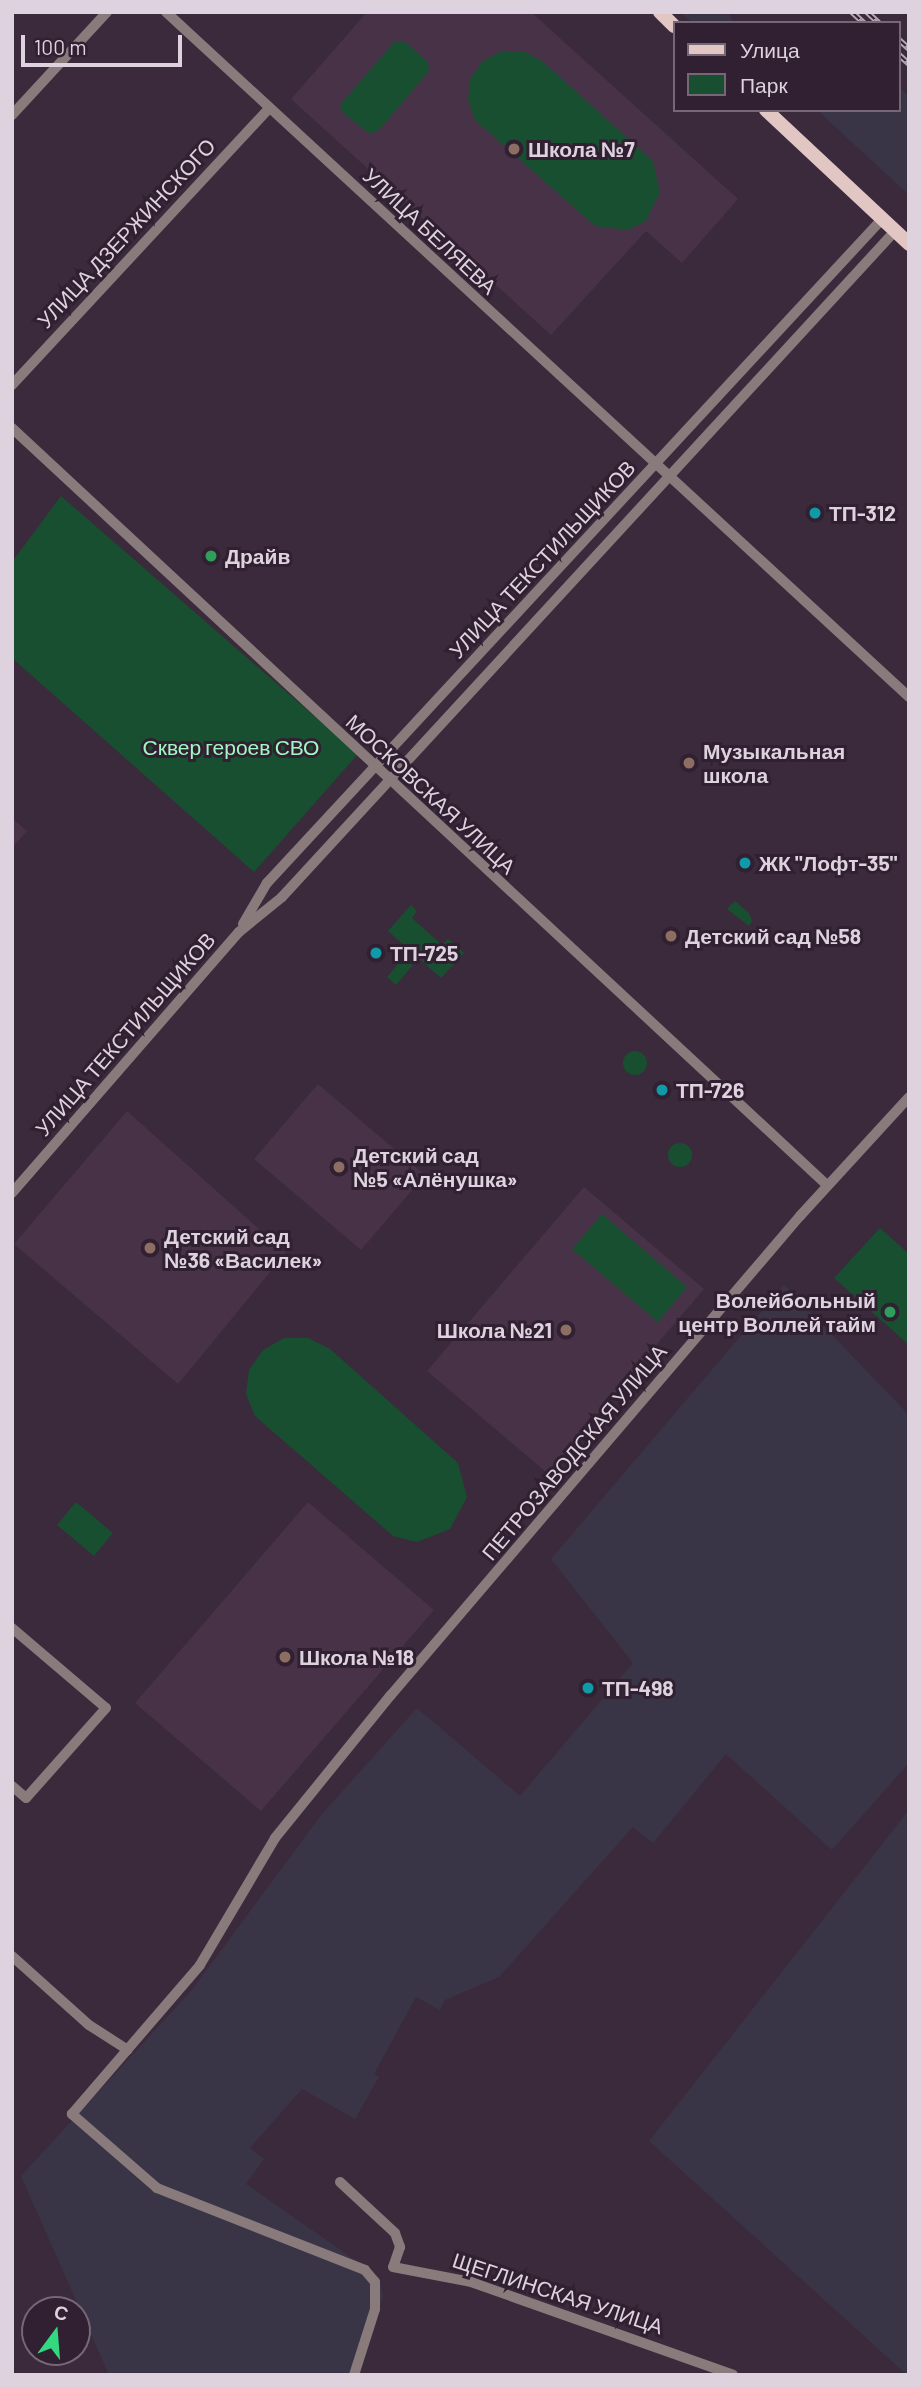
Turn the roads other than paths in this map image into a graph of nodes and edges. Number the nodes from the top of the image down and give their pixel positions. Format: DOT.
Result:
graph roads {
  1 [pos="107,12"];
  2 [pos="166,12"];
  3 [pos="660,12"];
  4 [pos="673,25"];
  5 [pos="269,108"];
  6 [pos="768,112"];
  7 [pos="12,115"];
  8 [pos="882,219"];
  9 [pos="895,231"];
  10 [pos="909,244"];
  11 [pos="12,384"];
  12 [pos="12,428"];
  13 [pos="656,466"];
  14 [pos="669,477"];
  15 [pos="909,697"];
  16 [pos="372,767"];
  17 [pos="388,781"];
  18 [pos="267,883"];
  19 [pos="282,897"];
  20 [pos="239,932"];
  21 [pos="909,1097"];
  22 [pos="827,1185"];
  23 [pos="12,1193"];
  24 [pos="12,1628"];
  25 [pos="12,1786"];
  26 [pos="12,1956"];
  27 [pos="128,2050"];
  28 [pos="340,2182"];
  29 [pos="393,2267"];
  30 [pos="373,2278"];
  31 [pos="354,2375"];
  32 [pos="733,2375"];
  1 -- 7 [label="street"];
  2 -- 5 [label="street, УЛИЦА БЕЛЯЕВА"];
  3 -- 4 [label="main road"];
  5 -- 11 [label="street, УЛИЦА ДЗЕРЖИНСКОГО"];
  5 -- 13 [label="street, УЛИЦА БЕЛЯЕВА"];
  6 -- 8 [label="main road"];
  8 -- 9 [label="main road"];
  8 -- 13 [label="street, УЛИЦА ТЕКСТИЛЬЩИКОВ"];
  9 -- 10 [label="main road"];
  9 -- 14 [label="street, УЛИЦА ТЕКСТИЛЬЩИКОВ"];
  12 -- 16 [label="street, МОСКОВСКАЯ УЛИЦА"];
  13 -- 14 [label="street, УЛИЦА БЕЛЯЕВА"];
  13 -- 16 [label="street, УЛИЦА ТЕКСТИЛЬЩИКОВ"];
  14 -- 15 [label="street, УЛИЦА БЕЛЯЕВА"];
  14 -- 17 [label="street, УЛИЦА ТЕКСТИЛЬЩИКОВ"];
  16 -- 17 [label="street, МОСКОВСКАЯ УЛИЦА"];
  16 -- 18 [label="street, УЛИЦА ТЕКСТИЛЬЩИКОВ"];
  17 -- 19 [label="street, УЛИЦА ТЕКСТИЛЬЩИКОВ"];
  17 -- 22 [label="street, МОСКОВСКАЯ УЛИЦА"];
  18 -- 19 [label="street"];
  18 -- 20 [label="street, УЛИЦА ТЕКСТИЛЬЩИКОВ"];
  19 -- 20 [label="street, УЛИЦА ТЕКСТИЛЬЩИКОВ"];
  20 -- 23 [label="street, УЛИЦА ТЕКСТИЛЬЩИКОВ"];
  21 -- 22 [label="street, ПЕТРОЗАВОДСКАЯ УЛИЦА"];
  22 -- 27 [label="street, ПЕТРОЗАВОДСКАЯ УЛИЦА"];
  24 -- 25 [label="street"];
  26 -- 27 [label="street"];
  27 -- 30 [label="street, ПЕТРОЗАВОДСКАЯ УЛИЦА"];
  28 -- 29 [label="street"];
  29 -- 30 [label="street"];
  29 -- 32 [label="street, ЩЕГЛИНСКАЯ УЛИЦА"];
  30 -- 31 [label="street"];
}
